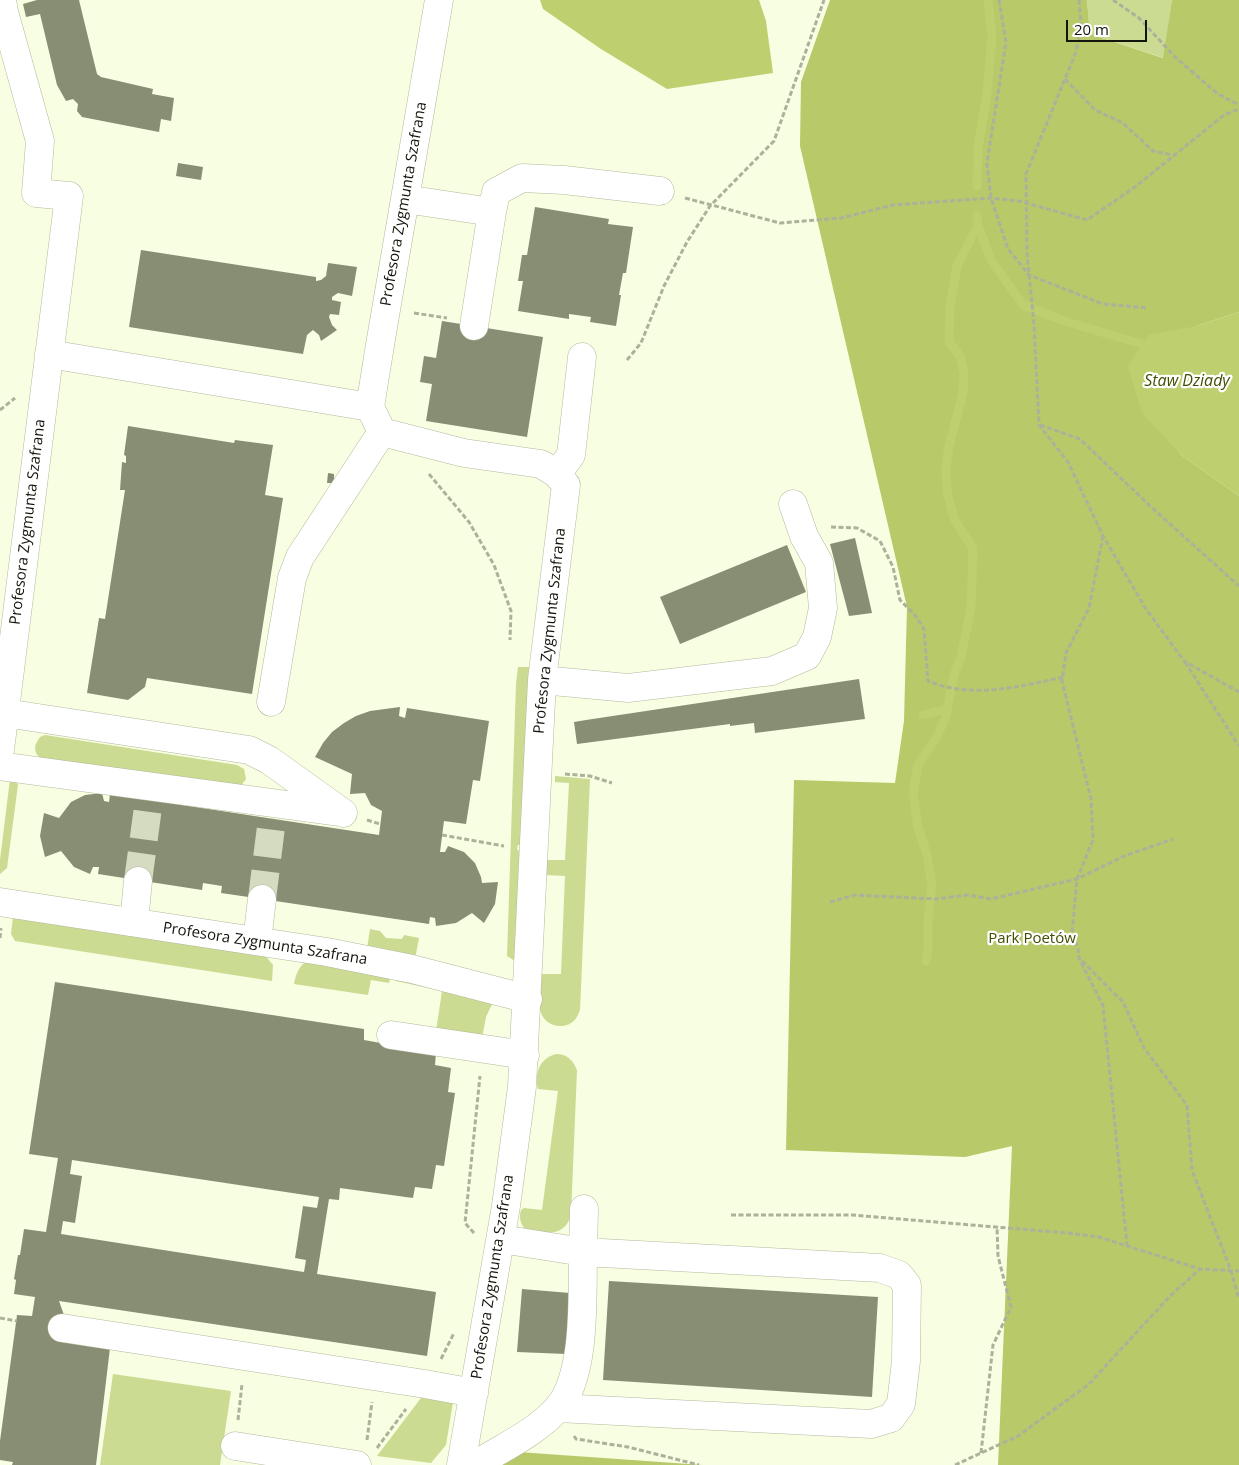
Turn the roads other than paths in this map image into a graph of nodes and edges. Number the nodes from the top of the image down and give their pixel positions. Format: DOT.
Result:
graph roads {
  1 [pos="2,0"];
  2 [pos="439,0"];
  3 [pos="660,191"];
  4 [pos="405,199"];
  5 [pos="492,212"];
  6 [pos="474,326"];
  7 [pos="49,354"];
  8 [pos="582,357"];
  9 [pos="370,407"];
  10 [pos="382,432"];
  11 [pos="557,474"];
  12 [pos="797,515"];
  13 [pos="542,680"];
  14 [pos="271,702"];
  15 [pos="5,713"];
  16 [pos="0,750"];
  17 [pos="0,766"];
  18 [pos="138,880"];
  19 [pos="262,899"];
  20 [pos="0,902"];
  21 [pos="134,922"];
  22 [pos="257,941"];
  23 [pos="528,999"];
  24 [pos="392,1035"];
  25 [pos="525,1055"];
  26 [pos="584,1209"];
  27 [pos="489,1238"];
  28 [pos="583,1252"];
  29 [pos="62,1328"];
  30 [pos="474,1393"];
  31 [pos="558,1408"];
  32 [pos="235,1446"];
  33 [pos="367,1454"];
  34 [pos="461,1465"];
  35 [pos="475,1465"];
  1 -- 7 [label="street, Profesora Zygmunta Szafrana"];
  2 -- 4 [label="street, Profesora Zygmunta Szafrana"];
  3 -- 5 [label="street"];
  4 -- 5 [label="street"];
  4 -- 9 [label="street, Profesora Zygmunta Szafrana"];
  5 -- 6 [label="street"];
  7 -- 9 [label="street"];
  7 -- 15 [label="street, Profesora Zygmunta Szafrana"];
  8 -- 11 [label="street"];
  9 -- 10 [label="street"];
  10 -- 11 [label="street"];
  10 -- 14 [label="street"];
  11 -- 13 [label="street, Profesora Zygmunta Szafrana"];
  12 -- 13 [label="street"];
  13 -- 23 [label="street, Profesora Zygmunta Szafrana"];
  15 -- 16 [label="street, Profesora Zygmunta Szafrana"];
  15 -- 17 [label="street"];
  18 -- 21 [label="street"];
  19 -- 22 [label="street"];
  20 -- 21 [label="street, Profesora Zygmunta Szafrana"];
  21 -- 22 [label="street, Profesora Zygmunta Szafrana"];
  22 -- 23 [label="street, Profesora Zygmunta Szafrana"];
  23 -- 25 [label="street, Profesora Zygmunta Szafrana"];
  24 -- 25 [label="street"];
  25 -- 27 [label="street, Profesora Zygmunta Szafrana"];
  26 -- 28 [label="street"];
  27 -- 28 [label="street"];
  27 -- 30 [label="street, Profesora Zygmunta Szafrana"];
  28 -- 31 [label="street"];
  28 -- 31 [label="street"];
  29 -- 30 [label="street"];
  30 -- 34 [label="street, Profesora Zygmunta Szafrana"];
  31 -- 35 [label="street"];
  32 -- 33 [label="street"];
}
